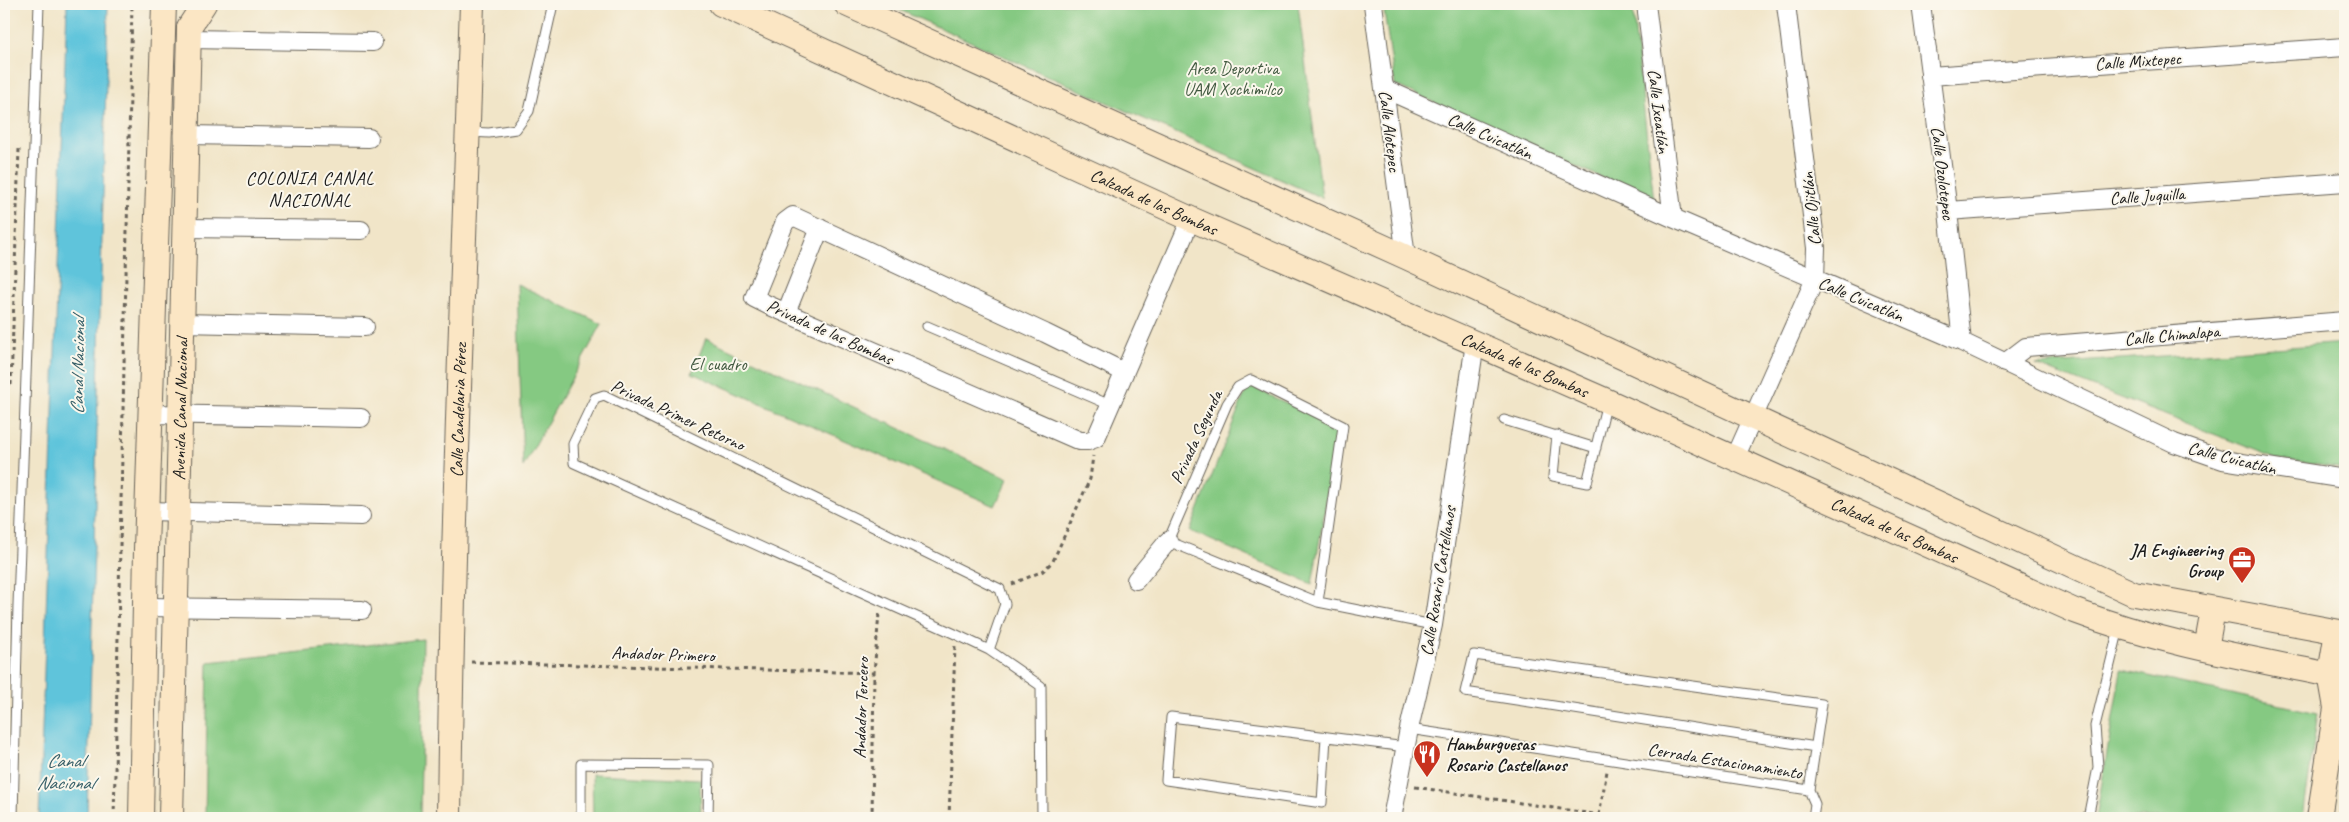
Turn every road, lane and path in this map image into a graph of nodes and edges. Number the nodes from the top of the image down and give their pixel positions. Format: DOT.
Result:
graph roads {
  1 [pos="39,4"];
  2 [pos="132,4"];
  3 [pos="164,4"];
  4 [pos="204,4"];
  5 [pos="472,4"];
  6 [pos="553,4"];
  7 [pos="721,4"];
  8 [pos="846,4"];
  9 [pos="1373,4"];
  10 [pos="1646,4"];
  11 [pos="1786,4"];
  12 [pos="1921,4"];
  13 [pos="189,39"];
  14 [pos="373,42"];
  15 [pos="2345,47"];
  16 [pos="1930,76"];
  17 [pos="1385,89"];
  18 [pos="468,132"];
  19 [pos="187,135"];
  20 [pos="370,138"];
  21 [pos="2345,182"];
  22 [pos="1948,211"];
  23 [pos="1672,218"];
  24 [pos="1191,219"];
  25 [pos="184,228"];
  26 [pos="820,228"];
  27 [pos="361,230"];
  28 [pos="1406,257"];
  29 [pos="1815,279"];
  30 [pos="786,313"];
  31 [pos="2345,321"];
  32 [pos="182,323"];
  33 [pos="927,326"];
  34 [pos="365,327"];
  35 [pos="1474,342"];
  36 [pos="1962,342"];
  37 [pos="2005,363"];
  38 [pos="1124,372"];
  39 [pos="1607,401"];
  40 [pos="1110,404"];
  41 [pos="150,414"];
  42 [pos="180,414"];
  43 [pos="361,418"];
  44 [pos="1754,418"];
  45 [pos="1504,420"];
  46 [pos="1557,435"];
  47 [pos="1096,438"];
  48 [pos="1596,448"];
  49 [pos="1735,458"];
  50 [pos="2345,479"];
  51 [pos="147,511"];
  52 [pos="178,513"];
  53 [pos="361,516"];
  54 [pos="1168,541"];
  55 [pos="1136,580"];
  56 [pos="1000,589"];
  57 [pos="880,599"];
  58 [pos="1318,602"];
  59 [pos="145,607"];
  60 [pos="176,607"];
  61 [pos="362,610"];
  62 [pos="2213,610"];
  63 [pos="1433,624"];
  64 [pos="2119,628"];
  65 [pos="2341,632"];
  66 [pos="955,634"];
  67 [pos="2206,649"];
  68 [pos="989,650"];
  69 [pos="451,661"];
  70 [pos="874,673"];
  71 [pos="2337,676"];
  72 [pos="1410,729"];
  73 [pos="1326,737"];
  74 [pos="1406,747"];
  75 [pos="1816,747"];
  76 [pos="1609,760"];
  77 [pos="1399,784"];
  78 [pos="1809,790"];
  79 [pos="1599,815"];
  80 [pos="13,818"];
  81 [pos="114,818"];
  82 [pos="141,818"];
  83 [pos="170,818"];
  84 [pos="449,818"];
  85 [pos="580,818"];
  86 [pos="708,818"];
  87 [pos="872,818"];
  88 [pos="949,818"];
  89 [pos="1042,818"];
  90 [pos="1392,818"];
  91 [pos="1620,818"];
  92 [pos="1813,818"];
  93 [pos="2088,818"];
  94 [pos="2319,818"];
  1 -- 80 [label="lane"];
  2 -- 81 [label="path"];
  3 -- 41 [label="main road, Avenida Canal Nacional"];
  4 -- 13 [label="main road, Avenida Canal Nacional"];
  5 -- 18 [label="main road, Calle Candelaria Pérez"];
  6 -- 18 [label="lane"];
  7 -- 24 [label="main road, Calzada de las Bombas"];
  8 -- 28 [label="main road"];
  9 -- 17 [label="street, Calle Alotepec"];
  10 -- 23 [label="street, Calle Ixcatlán"];
  11 -- 29 [label="street, Calle Ojitlán"];
  12 -- 16 [label="street, Calle Ozolotepec"];
  13 -- 14 [label="street"];
  13 -- 19 [label="main road, Avenida Canal Nacional"];
  15 -- 16 [label="street, Calle Mixtepec"];
  16 -- 22 [label="street, Calle Ozolotepec"];
  17 -- 23 [label="street, Calle Cuicatlán"];
  17 -- 28 [label="street, Calle Alotepec"];
  18 -- 69 [label="main road, Calle Candelaria Pérez"];
  19 -- 20 [label="street"];
  19 -- 25 [label="main road, Avenida Canal Nacional"];
  21 -- 22 [label="street, Calle Juquilla"];
  22 -- 36 [label="street, Calle Ozolotepec"];
  23 -- 29 [label="street, Calle Cuicatlán"];
  24 -- 35 [label="main road, Calzada de las Bombas"];
  24 -- 38 [label="street"];
  25 -- 27 [label="street"];
  25 -- 32 [label="main road, Avenida Canal Nacional"];
  26 -- 30 [label="street"];
  26 -- 30 [label="street, Privada de las Bombas"];
  26 -- 38 [label="street, Privada de las Bombas"];
  28 -- 44 [label="main road"];
  29 -- 36 [label="street, Calle Cuicatlán"];
  29 -- 44 [label="street, Calle Ojitlán"];
  30 -- 47 [label="street, Privada de las Bombas"];
  31 -- 37 [label="street, Calle Chimalapa"];
  32 -- 34 [label="street"];
  32 -- 42 [label="main road, Avenida Canal Nacional"];
  33 -- 40 [label="lane"];
  35 -- 39 [label="main road, Calzada de las Bombas"];
  35 -- 63 [label="street, Calle Rosario Castellanos"];
  36 -- 37 [label="street, Calle Cuicatlán"];
  37 -- 50 [label="street, Calle Cuicatlán"];
  38 -- 40 [label="street"];
  39 -- 48 [label="lane"];
  39 -- 49 [label="main road, Calzada de las Bombas"];
  40 -- 47 [label="street"];
  41 -- 42 [label="street"];
  41 -- 51 [label="main road, Avenida Canal Nacional"];
  42 -- 43 [label="street"];
  42 -- 52 [label="main road, Avenida Canal Nacional"];
  44 -- 49 [label="street, Calle Ojitlán"];
  44 -- 62 [label="main road"];
  45 -- 46 [label="lane"];
  46 -- 48 [label="lane"];
  46 -- 48 [label="lane"];
  47 -- 56 [label="path"];
  49 -- 64 [label="main road, Calzada de las Bombas"];
  51 -- 52 [label="street"];
  51 -- 59 [label="main road, Avenida Canal Nacional"];
  52 -- 53 [label="street"];
  52 -- 60 [label="main road, Avenida Canal Nacional"];
  54 -- 55 [label="street"];
  54 -- 58 [label="lane"];
  54 -- 58 [label="lane, Privada Segunda"];
  56 -- 57 [label="lane, Privada Primer Retorno"];
  56 -- 68 [label="lane"];
  57 -- 66 [label="lane, Privada Primer Retorno"];
  57 -- 70 [label="path, Andador Tercero"];
  58 -- 63 [label="lane"];
  59 -- 60 [label="street"];
  59 -- 82 [label="main road, Avenida Canal Nacional"];
  60 -- 61 [label="street"];
  60 -- 83 [label="main road, Avenida Canal Nacional"];
  62 -- 65 [label="main road"];
  62 -- 67 [label="main road"];
  63 -- 72 [label="street, Calle Rosario Castellanos"];
  64 -- 67 [label="main road, Calzada de las Bombas"];
  64 -- 93 [label="lane"];
  65 -- 71 [label="main road"];
  66 -- 68 [label="lane, Privada Primer Retorno"];
  66 -- 88 [label="path"];
  67 -- 71 [label="main road, Calzada de las Bombas"];
  68 -- 89 [label="lane, Privada Primer Retorno"];
  69 -- 70 [label="path, Andador Primero"];
  69 -- 84 [label="main road, Calle Candelaria Pérez"];
  70 -- 87 [label="path, Andador Tercero"];
  71 -- 94 [label="main road"];
  72 -- 74 [label="street, Calle Rosario Castellanos"];
  72 -- 76 [label="lane, Cerrada Estacionamiento"];
  73 -- 73 [label="lane"];
  73 -- 74 [label="lane"];
  74 -- 77 [label="street, Calle Rosario Castellanos"];
  75 -- 75 [label="lane, Cerrada Estacionamiento"];
  75 -- 78 [label="lane, Cerrada Estacionamiento"];
  76 -- 78 [label="lane, Cerrada Estacionamiento"];
  76 -- 79 [label="path"];
  77 -- 79 [label="path"];
  77 -- 90 [label="street, Calle Rosario Castellanos"];
  78 -- 92 [label="lane"];
  79 -- 91 [label="path"];
  85 -- 86 [label="lane"];
}
